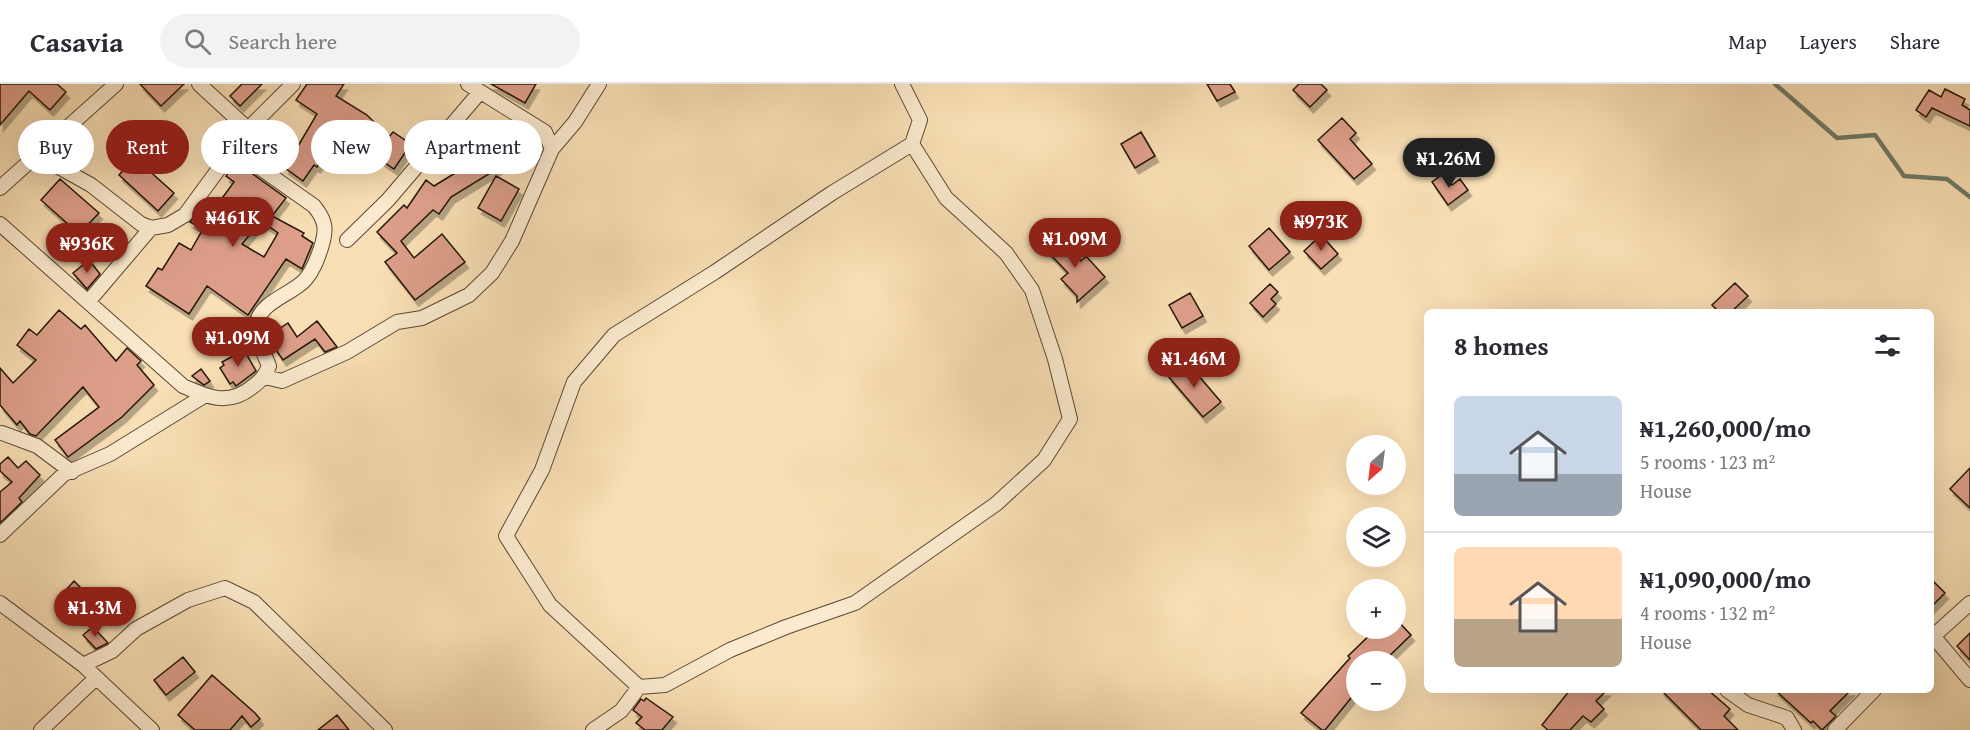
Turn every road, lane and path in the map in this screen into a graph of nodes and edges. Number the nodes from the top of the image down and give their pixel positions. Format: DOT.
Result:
graph roads {
  1 [pos="116,84"];
  2 [pos="199,84"];
  3 [pos="293,84"];
  4 [pos="599,84"];
  5 [pos="902,84"];
  6 [pos="474,88"];
  7 [pos="78,120"];
  8 [pos="238,120"];
  9 [pos="257,120"];
  10 [pos="912,144"];
  11 [pos="552,149"];
  12 [pos="18,173"];
  13 [pos="71,174"];
  14 [pos="215,174"];
  15 [pos="269,174"];
  16 [pos="0,188"];
  17 [pos="0,224"];
  18 [pos="151,228"];
  19 [pos="347,240"];
  20 [pos="88,302"];
  21 [pos="265,377"];
  22 [pos="204,396"];
  23 [pos="1,433"];
  24 [pos="72,472"];
  25 [pos="0,536"];
  26 [pos="1970,603"];
  27 [pos="3,610"];
  28 [pos="1934,636"];
  29 [pos="1934,640"];
  30 [pos="83,665"];
  31 [pos="96,678"];
  32 [pos="1970,680"];
  33 [pos="639,687"];
  34 [pos="1730,693"];
  35 [pos="1871,693"];
  36 [pos="41,730"];
  37 [pos="152,730"];
  38 [pos="385,730"];
  39 [pos="593,730"];
  40 [pos="1794,730"];
  41 [pos="1834,730"];
  1 -- 7 [label="street"];
  2 -- 8 [label="street"];
  3 -- 9 [label="street"];
  4 -- 11 [label="street"];
  5 -- 10 [label="street"];
  6 -- 11 [label="street"];
  6 -- 19 [label="street"];
  10 -- 33 [label="street"];
  10 -- 33 [label="street"];
  11 -- 21 [label="street"];
  12 -- 16 [label="street"];
  13 -- 18 [label="street"];
  14 -- 18 [label="street"];
  15 -- 21 [label="street"];
  17 -- 20 [label="street"];
  18 -- 20 [label="street"];
  20 -- 22 [label="street"];
  21 -- 22 [label="street"];
  22 -- 24 [label="street"];
  23 -- 24 [label="street"];
  24 -- 25 [label="street"];
  26 -- 28 [label="street"];
  27 -- 30 [label="street"];
  29 -- 32 [label="street"];
  30 -- 31 [label="street"];
  30 -- 38 [label="street"];
  31 -- 36 [label="street"];
  31 -- 37 [label="street"];
  33 -- 39 [label="street"];
  34 -- 40 [label="street"];
  35 -- 41 [label="street"];
}
